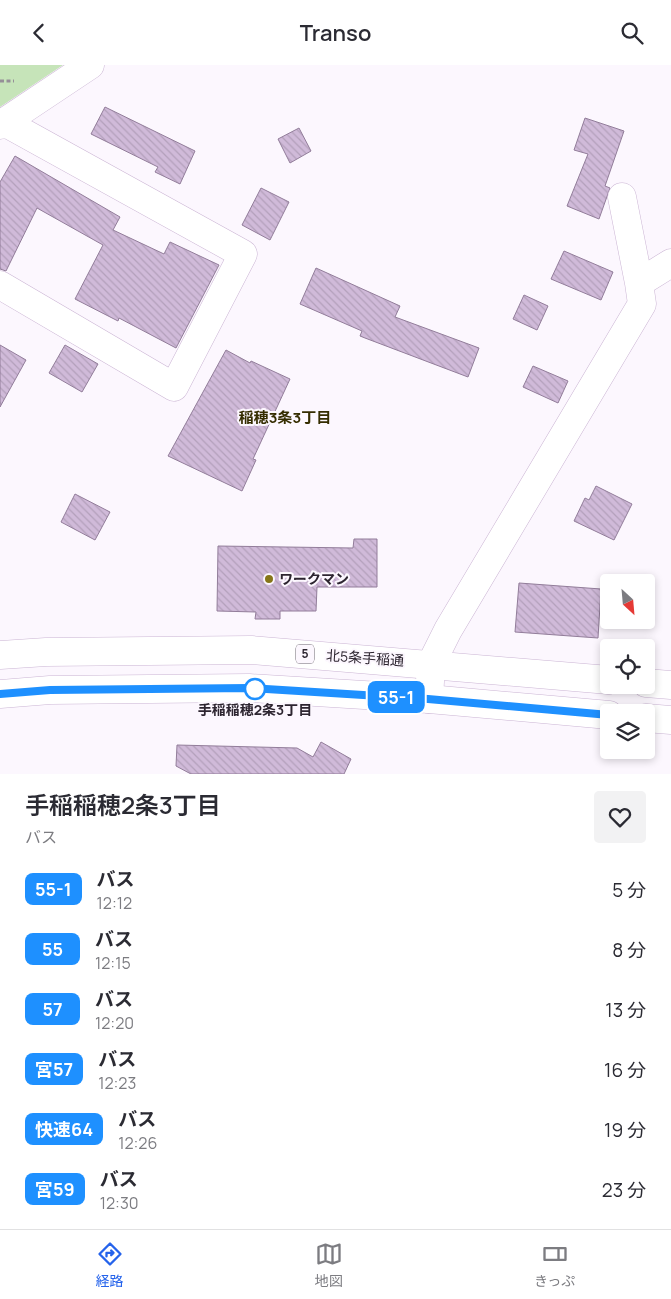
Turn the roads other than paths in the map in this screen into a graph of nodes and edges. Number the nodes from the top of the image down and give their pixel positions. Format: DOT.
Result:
graph roads {
  1 [pos="90,65"];
  2 [pos="2,123"];
  3 [pos="622,197"];
  4 [pos="671,263"];
  5 [pos="639,283"];
  6 [pos="0,285"];
  7 [pos="0,655"];
  8 [pos="431,664"];
  9 [pos="600,679"];
  10 [pos="655,684"];
  11 [pos="671,685"];
  12 [pos="0,694"];
  13 [pos="428,699"];
  14 [pos="600,714"];
  15 [pos="655,719"];
  16 [pos="671,720"];
  1 -- 2 [label="main road"];
  2 -- 6 [label="main road"];
  3 -- 5 [label="main road"];
  4 -- 5 [label="main road"];
  5 -- 8 [label="main road"];
  7 -- 8 [label="main road, 北5条手稲通 / 5"];
  8 -- 9 [label="main road, 北5条手稲通 / 5"];
  8 -- 13 [label="main road"];
  10 -- 11 [label="main road"];
  12 -- 13 [label="main road"];
  13 -- 14 [label="main road"];
  15 -- 16 [label="main road"];
}
